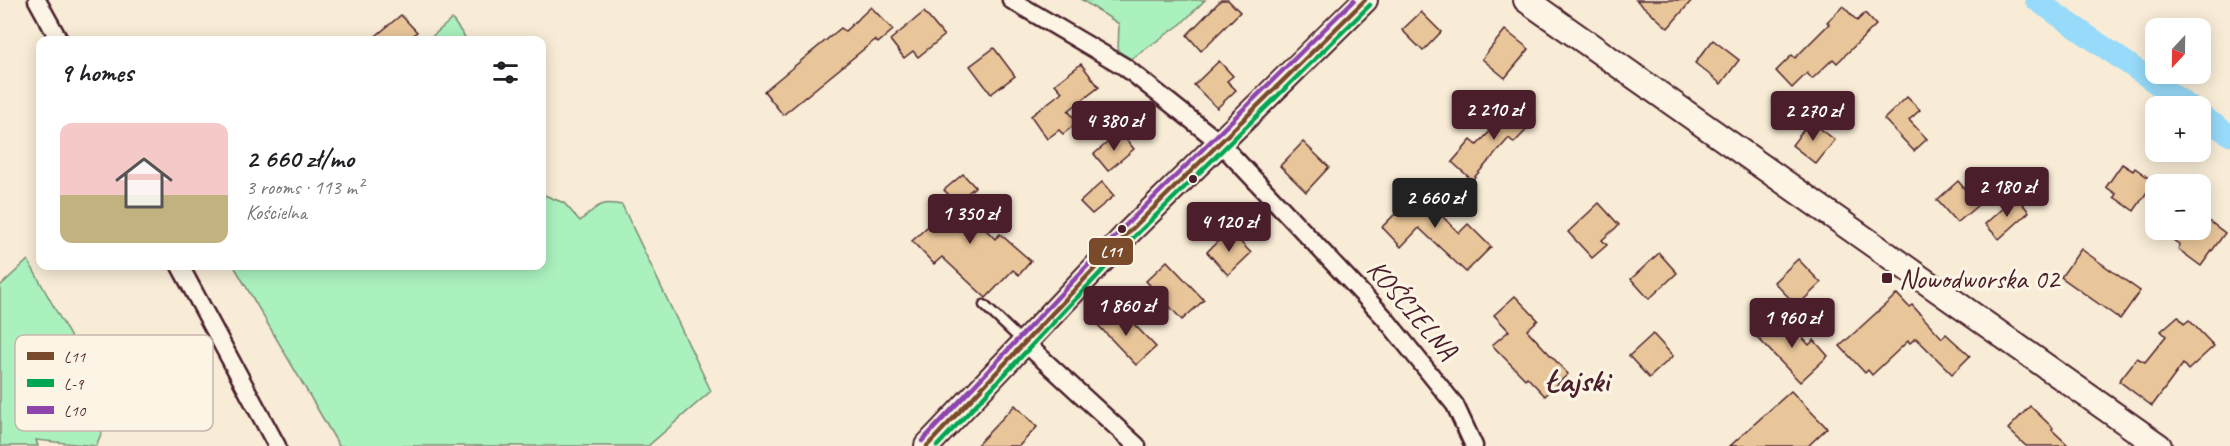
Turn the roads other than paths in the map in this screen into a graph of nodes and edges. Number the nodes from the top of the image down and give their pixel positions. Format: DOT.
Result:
graph roads {
  1 [pos="38,0"];
  2 [pos="1011,0"];
  3 [pos="1365,0"];
  4 [pos="1526,0"];
  5 [pos="57,36"];
  6 [pos="1219,142"];
  7 [pos="182,270"];
  8 [pos="984,305"];
  9 [pos="1024,342"];
  10 [pos="277,446"];
  11 [pos="927,446"];
  12 [pos="1137,446"];
  13 [pos="1473,446"];
  14 [pos="2159,446"];
  1 -- 5 [label="street"];
  2 -- 6 [label="street, KOŚCIELNA"];
  3 -- 6 [label="main road"];
  4 -- 14 [label="main road"];
  6 -- 9 [label="main road"];
  6 -- 13 [label="street, KOŚCIELNA"];
  7 -- 10 [label="street"];
  8 -- 9 [label="lane"];
  9 -- 11 [label="main road"];
  9 -- 12 [label="street"];
}
